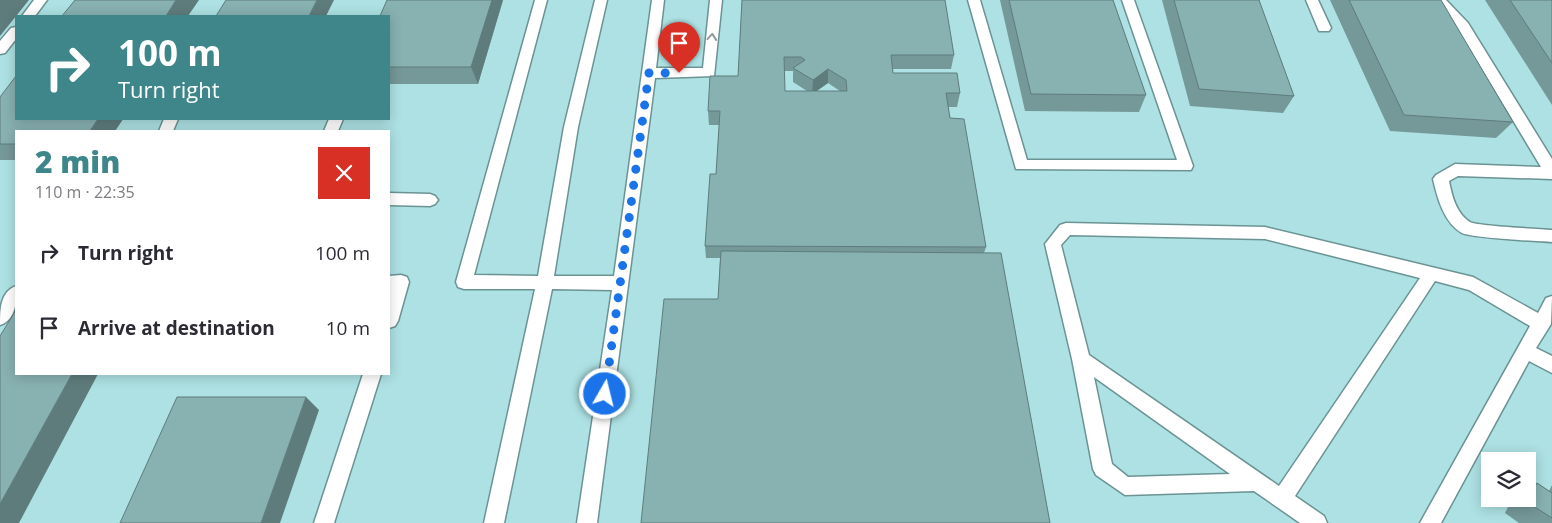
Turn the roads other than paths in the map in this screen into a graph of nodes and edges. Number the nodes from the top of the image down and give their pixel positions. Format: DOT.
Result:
graph roads {
  1 [pos="41,0"];
  2 [pos="541,0"];
  3 [pos="600,0"];
  4 [pos="658,0"];
  5 [pos="716,0"];
  6 [pos="974,0"];
  7 [pos="1128,0"];
  8 [pos="1312,0"];
  9 [pos="1439,0"];
  10 [pos="29,15"];
  11 [pos="1324,28"];
  12 [pos="15,32"];
  13 [pos="0,50"];
  14 [pos="649,73"];
  15 [pos="1552,173"];
  16 [pos="390,199"];
  17 [pos="430,200"];
  18 [pos="1552,236"];
  19 [pos="1432,274"];
  20 [pos="390,282"];
  21 [pos="545,282"];
  22 [pos="621,283"];
  23 [pos="15,295"];
  24 [pos="1552,303"];
  25 [pos="0,318"];
  26 [pos="390,318"];
  27 [pos="1542,324"];
  28 [pos="1526,350"];
  29 [pos="1082,360"];
  30 [pos="1552,365"];
  31 [pos="372,375"];
  32 [pos="1257,482"];
  33 [pos="1282,499"];
  34 [pos="324,523"];
  35 [pos="494,523"];
  36 [pos="587,523"];
  37 [pos="1317,523"];
  38 [pos="1430,523"];
  1 -- 10 [label="lane"];
  2 -- 21 [label="lane"];
  3 -- 21 [label="lane"];
  4 -- 14 [label="lane"];
  14 -- 5 [label="lane, one-way"];
  6 -- 7 [label="lane"];
  8 -- 11 [label="lane"];
  9 -- 15 [label="lane"];
  12 -- 13 [label="lane"];
  14 -- 22 [label="lane"];
  15 -- 18 [label="lane"];
  16 -- 17 [label="lane"];
  19 -- 27 [label="lane"];
  19 -- 29 [label="lane"];
  19 -- 33 [label="lane"];
  20 -- 26 [label="lane"];
  21 -- 22 [label="lane"];
  21 -- 35 [label="lane"];
  22 -- 36 [label="lane"];
  23 -- 25 [label="lane"];
  24 -- 27 [label="lane"];
  27 -- 28 [label="lane"];
  28 -- 30 [label="lane"];
  28 -- 38 [label="lane"];
  29 -- 32 [label="lane"];
  29 -- 32 [label="lane"];
  31 -- 34 [label="lane"];
  32 -- 33 [label="lane"];
  33 -- 37 [label="lane"];
}
